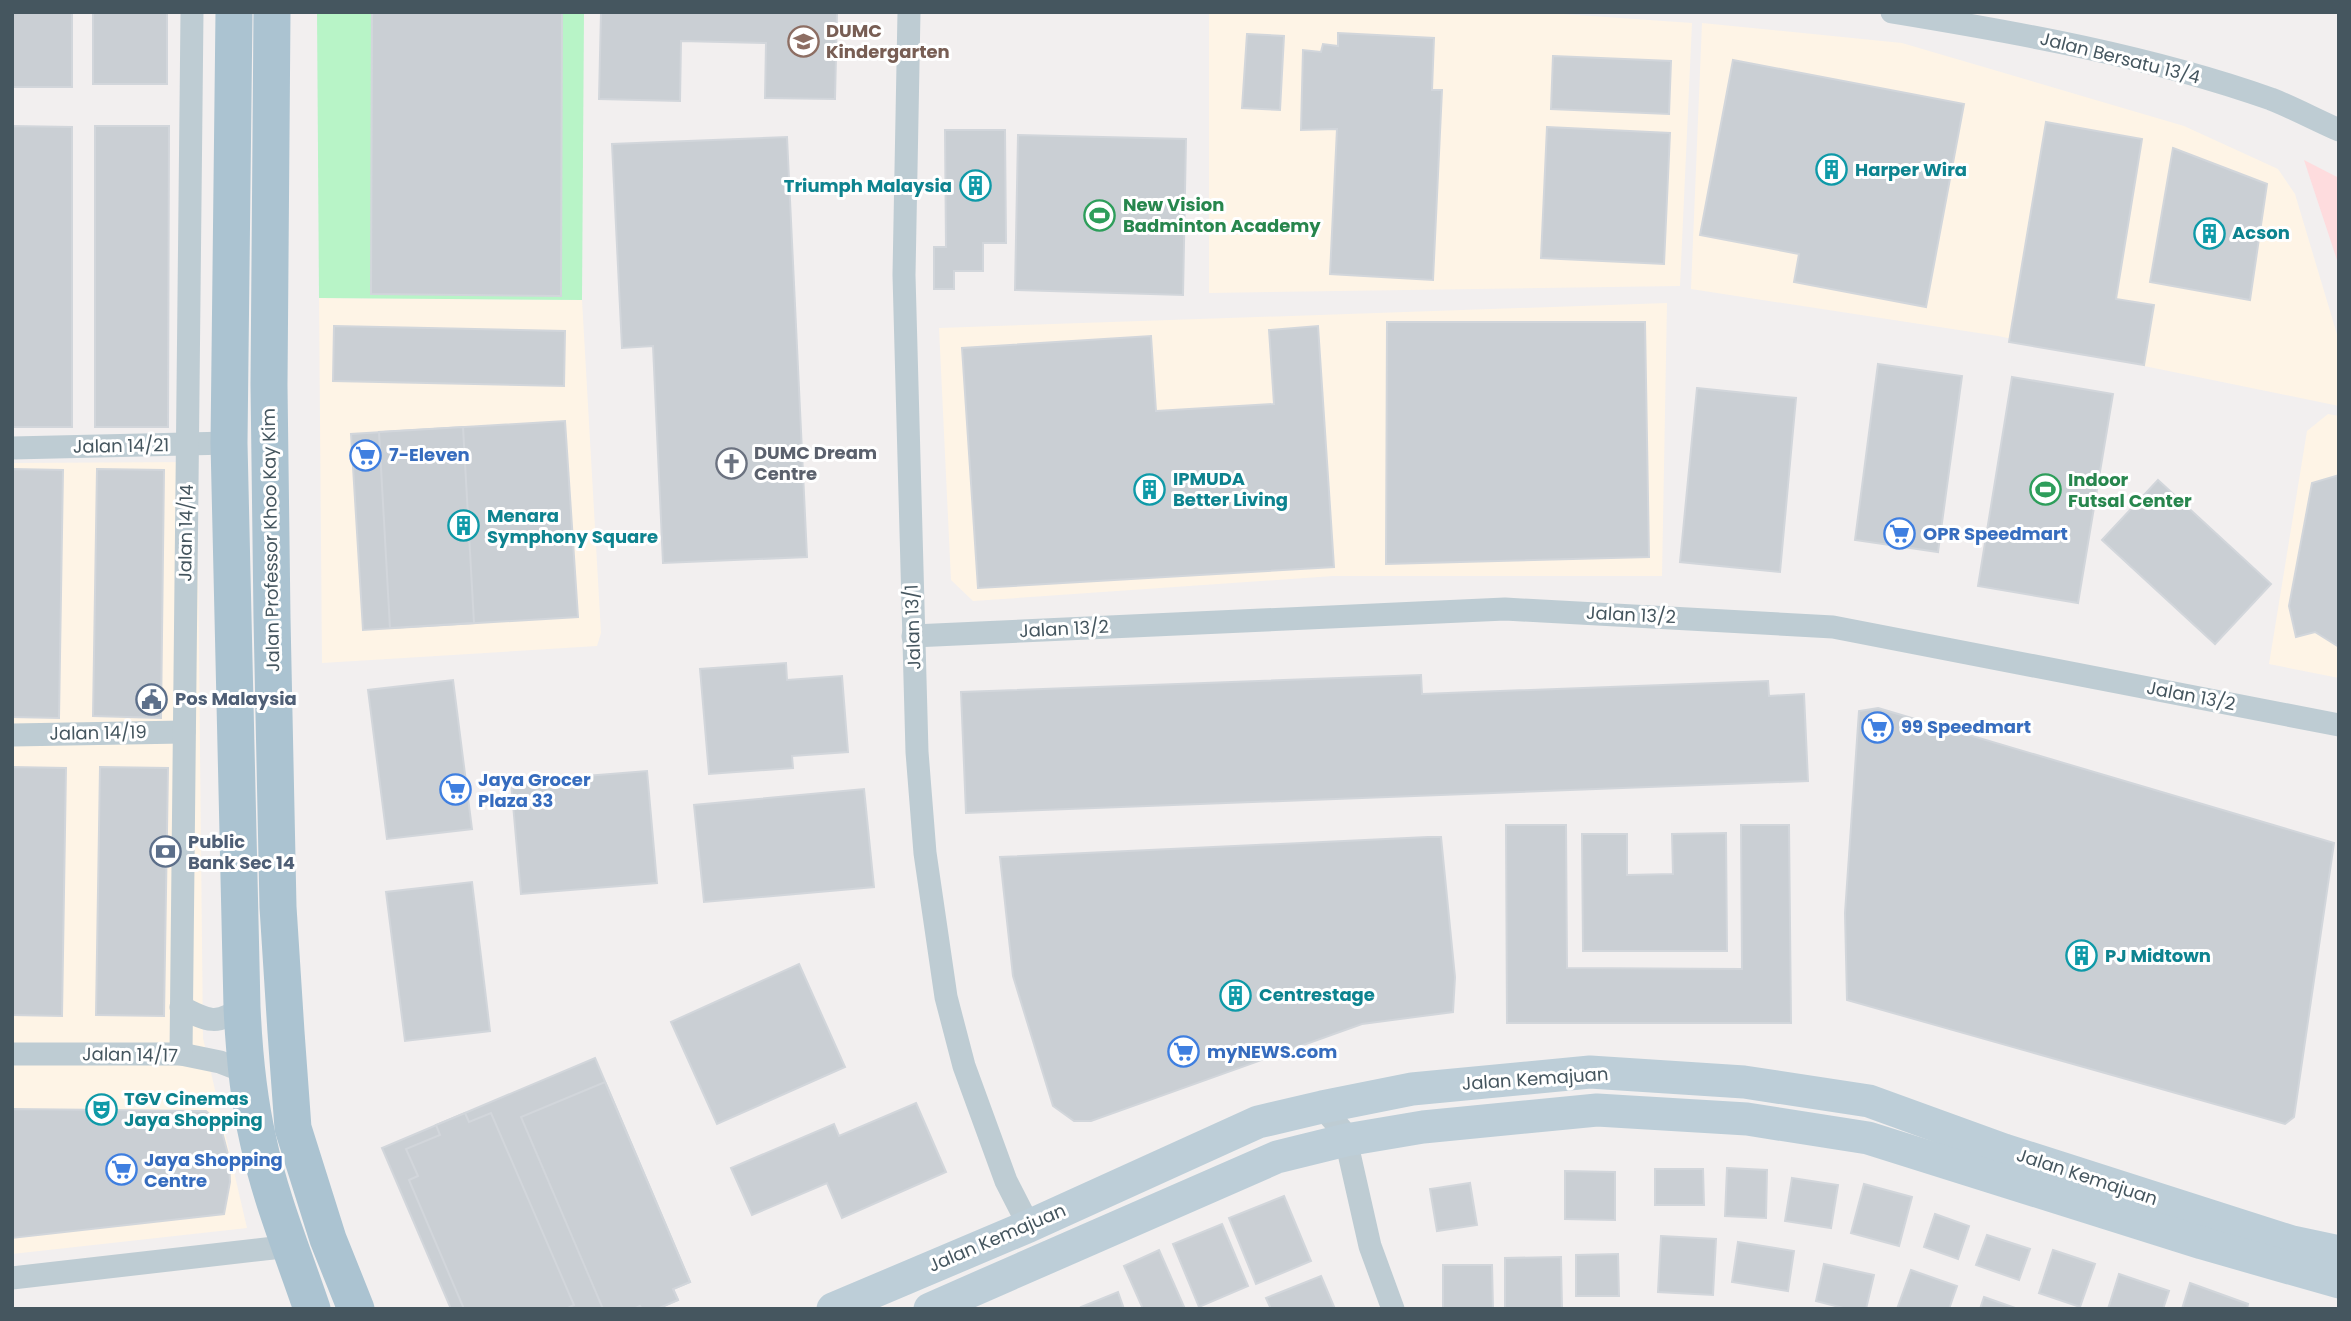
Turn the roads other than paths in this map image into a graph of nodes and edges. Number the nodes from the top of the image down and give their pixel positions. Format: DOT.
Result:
graph roads {
  1 [pos="192,12"];
  2 [pos="234,12"];
  3 [pos="272,12"];
  4 [pos="909,12"];
  5 [pos="1892,12"];
  6 [pos="2339,130"];
  7 [pos="229,443"];
  8 [pos="187,444"];
  9 [pos="12,448"];
  10 [pos="913,636"];
  11 [pos="2339,725"];
  12 [pos="184,732"];
  13 [pos="12,735"];
  14 [pos="181,1007"];
  15 [pos="242,1007"];
  16 [pos="12,1054"];
  17 [pos="181,1054"];
  18 [pos="246,1072"];
  19 [pos="1322,1107"];
  20 [pos="1346,1140"];
  21 [pos="1029,1226"];
  22 [pos="291,1246"];
  23 [pos="2339,1252"];
  24 [pos="12,1279"];
  25 [pos="2339,1282"];
  26 [pos="312,1309"];
  27 [pos="356,1309"];
  28 [pos="833,1309"];
  29 [pos="930,1309"];
  30 [pos="1393,1309"];
  1 -- 8 [label="street, Jalan 14/14"];
  2 -- 7 [label="main road"];
  3 -- 27 [label="main road, Jalan Professor Khoo Kay Kim"];
  4 -- 10 [label="street, Jalan 13/1"];
  5 -- 6 [label="street, Jalan Bersatu 13/4"];
  7 -- 8 [label="street, Jalan 14/21"];
  7 -- 15 [label="main road"];
  8 -- 9 [label="street, Jalan 14/21"];
  8 -- 12 [label="street, Jalan 14/14"];
  10 -- 11 [label="street, Jalan 13/2"];
  10 -- 21 [label="street, Jalan 13/1"];
  12 -- 13 [label="street, Jalan 14/19"];
  12 -- 14 [label="street, Jalan 14/14"];
  14 -- 15 [label="street"];
  14 -- 17 [label="street, Jalan 14/14"];
  15 -- 18 [label="main road"];
  16 -- 17 [label="street, Jalan 14/17"];
  17 -- 18 [label="street, Jalan 14/17"];
  18 -- 22 [label="main road"];
  19 -- 20 [label="street"];
  19 -- 21 [label="main road, Jalan Kemajuan"];
  19 -- 23 [label="main road, Jalan Kemajuan"];
  20 -- 25 [label="main road, Jalan Kemajuan"];
  20 -- 29 [label="main road, Jalan Kemajuan"];
  20 -- 30 [label="street"];
  21 -- 28 [label="main road, Jalan Kemajuan"];
  22 -- 24 [label="street"];
  22 -- 26 [label="main road"];
}
